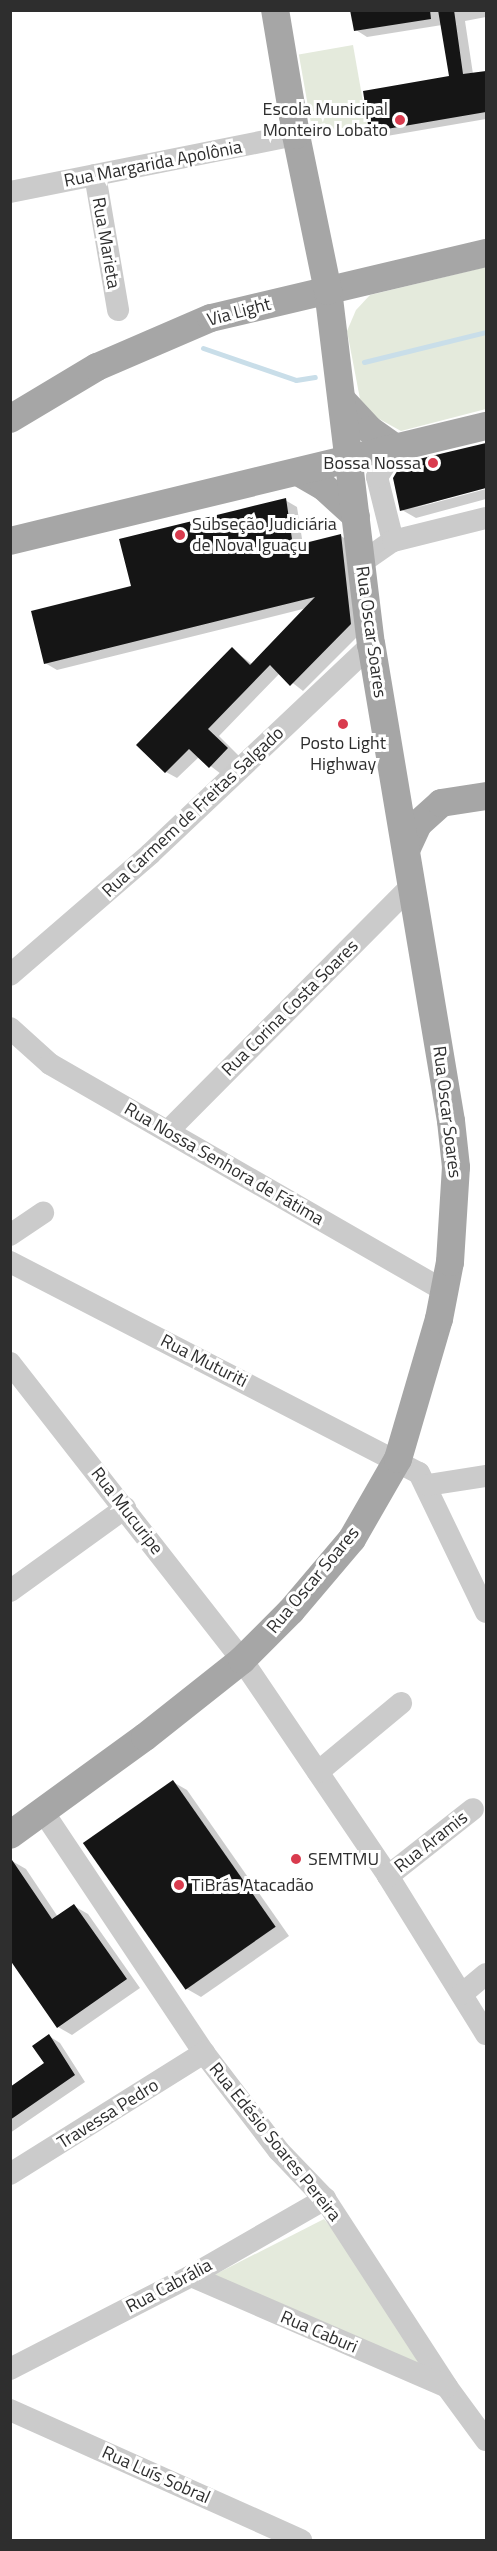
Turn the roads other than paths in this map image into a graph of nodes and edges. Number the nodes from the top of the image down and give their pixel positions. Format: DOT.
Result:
graph roads {
  1 [pos="275,10"];
  2 [pos="296,135"];
  3 [pos="94,175"];
  4 [pos="10,192"];
  5 [pos="486,253"];
  6 [pos="328,291"];
  7 [pos="118,310"];
  8 [pos="342,400"];
  9 [pos="10,419"];
  10 [pos="486,426"];
  11 [pos="396,448"];
  12 [pos="349,458"];
  13 [pos="298,472"];
  14 [pos="356,516"];
  15 [pos="486,519"];
  16 [pos="10,540"];
  17 [pos="393,540"];
  18 [pos="361,563"];
  19 [pos="371,645"];
  20 [pos="393,774"];
  21 [pos="486,796"];
  22 [pos="441,803"];
  23 [pos="407,848"];
  24 [pos="413,884"];
  25 [pos="10,975"];
  26 [pos="10,1028"];
  27 [pos="168,1131"];
  28 [pos="43,1213"];
  29 [pos="10,1235"];
  30 [pos="10,1262"];
  31 [pos="444,1291"];
  32 [pos="10,1363"];
  33 [pos="398,1459"];
  34 [pos="486,1476"];
  35 [pos="428,1485"];
  36 [pos="125,1508"];
  37 [pos="10,1591"];
  38 [pos="486,1612"];
  39 [pos="242,1660"];
  40 [pos="401,1703"];
  41 [pos="318,1772"];
  42 [pos="473,1809"];
  43 [pos="44,1813"];
  44 [pos="10,1835"];
  45 [pos="388,1876"];
  46 [pos="486,1974"];
  47 [pos="462,1994"];
  48 [pos="486,2034"];
  49 [pos="204,2053"];
  50 [pos="10,2174"];
  51 [pos="325,2199"];
  52 [pos="191,2276"];
  53 [pos="10,2369"];
  54 [pos="447,2387"];
  55 [pos="10,2410"];
  56 [pos="486,2440"];
  57 [pos="302,2541"];
  1 -- 2 [label="main road, Rua Oscar Soares"];
  2 -- 3 [label="street, Rua Margarida Apolônia"];
  2 -- 6 [label="main road, Rua Oscar Soares"];
  3 -- 4 [label="street, Rua Margarida Apolônia"];
  3 -- 7 [label="street, Rua Marieta"];
  5 -- 6 [label="main road, Via Light"];
  6 -- 8 [label="main road, Rua Oscar Soares"];
  6 -- 9 [label="main road, Via Light"];
  8 -- 11 [label="main road"];
  8 -- 12 [label="main road, Rua Oscar Soares"];
  10 -- 11 [label="main road"];
  11 -- 12 [label="main road"];
  11 -- 17 [label="street"];
  12 -- 13 [label="main road"];
  12 -- 14 [label="main road, Rua Oscar Soares"];
  13 -- 14 [label="main road"];
  13 -- 16 [label="main road"];
  14 -- 18 [label="main road, Rua Oscar Soares"];
  15 -- 17 [label="street"];
  17 -- 18 [label="street"];
  18 -- 19 [label="main road, Rua Oscar Soares"];
  19 -- 20 [label="main road, Rua Oscar Soares"];
  19 -- 25 [label="street, Rua Carmem de Freitas Salgado"];
  20 -- 22 [label="main road"];
  20 -- 23 [label="main road, Rua Oscar Soares"];
  21 -- 22 [label="main road"];
  22 -- 23 [label="main road"];
  23 -- 24 [label="main road, Rua Oscar Soares"];
  24 -- 27 [label="street, Rua Corina Costa Soares"];
  24 -- 31 [label="main road, Rua Oscar Soares"];
  26 -- 27 [label="street, Rua Nossa Senhora de Fátima"];
  27 -- 31 [label="street, Rua Nossa Senhora de Fátima"];
  28 -- 29 [label="street"];
  30 -- 33 [label="street, Rua Muturiti"];
  31 -- 33 [label="main road, Rua Oscar Soares"];
  32 -- 36 [label="street, Rua Mucuripe"];
  33 -- 35 [label="street, Rua Muturiti"];
  33 -- 39 [label="main road, Rua Oscar Soares"];
  34 -- 35 [label="street"];
  35 -- 38 [label="street"];
  36 -- 37 [label="street"];
  36 -- 39 [label="street, Rua Mucuripe"];
  39 -- 41 [label="street, Rua Mucuripe"];
  39 -- 43 [label="main road, Rua Oscar Soares"];
  40 -- 41 [label="street"];
  41 -- 45 [label="street, Rua Mucuripe"];
  42 -- 45 [label="street, Rua Aramis"];
  43 -- 44 [label="main road, Rua Oscar Soares"];
  43 -- 49 [label="street, Rua Edésio Soares Pereira"];
  45 -- 47 [label="street, Rua Mucuripe"];
  46 -- 47 [label="street"];
  47 -- 48 [label="street, Rua Mucuripe"];
  49 -- 50 [label="street, Travessa Pedro"];
  49 -- 51 [label="street, Rua Edésio Soares Pereira"];
  51 -- 52 [label="street, Rua Cabrália"];
  51 -- 54 [label="street, Rua Edésio Soares Pereira"];
  52 -- 53 [label="street, Rua Cabrália"];
  52 -- 54 [label="street, Rua Caburi"];
  54 -- 56 [label="street, Rua Edésio Soares Pereira"];
  55 -- 57 [label="street, Rua Luís Sobral"];
}
